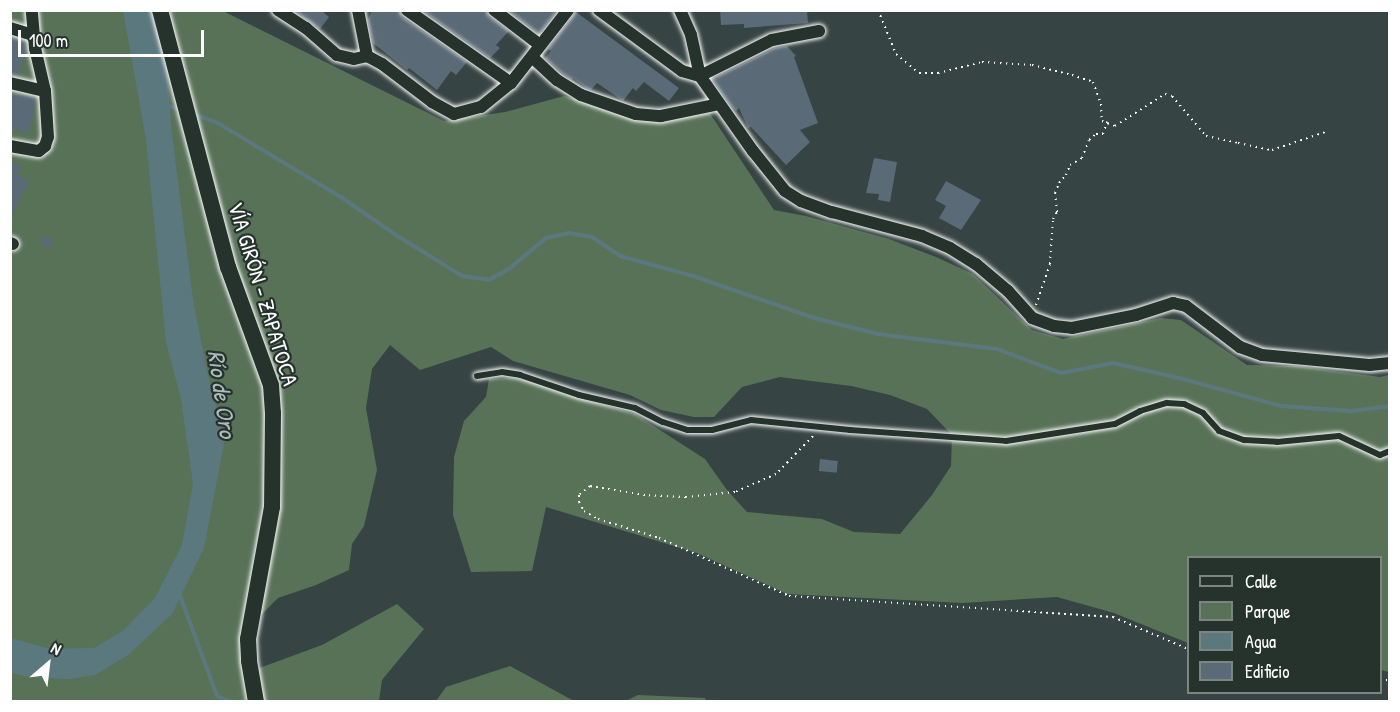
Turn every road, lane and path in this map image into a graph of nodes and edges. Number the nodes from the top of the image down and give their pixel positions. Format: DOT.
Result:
graph roads {
  1 [pos="32,10"];
  2 [pos="160,10"];
  3 [pos="278,10"];
  4 [pos="358,10"];
  5 [pos="407,10"];
  6 [pos="494,10"];
  7 [pos="568,10"];
  8 [pos="599,10"];
  9 [pos="680,10"];
  10 [pos="878,10"];
  11 [pos="10,28"];
  12 [pos="819,31"];
  13 [pos="33,35"];
  14 [pos="540,45"];
  15 [pos="368,56"];
  16 [pos="532,57"];
  17 [pos="700,76"];
  18 [pos="10,83"];
  19 [pos="511,83"];
  20 [pos="45,91"];
  21 [pos="719,104"];
  22 [pos="1107,122"];
  23 [pos="1328,131"];
  24 [pos="10,146"];
  25 [pos="1032,318"];
  26 [pos="1389,363"];
  27 [pos="477,376"];
  28 [pos="821,428"];
  29 [pos="1389,451"];
  30 [pos="1187,649"];
  31 [pos="256,700"];
  1 -- 13 [label="street"];
  2 -- 31 [label="main road, VÍA GIRÓN - ZAPATOCA"];
  3 -- 15 [label="street"];
  4 -- 15 [label="street"];
  5 -- 19 [label="street"];
  6 -- 14 [label="street"];
  7 -- 14 [label="street"];
  8 -- 17 [label="street"];
  9 -- 17 [label="street"];
  10 -- 22 [label="path"];
  11 -- 13 [label="street"];
  12 -- 17 [label="street"];
  13 -- 20 [label="street"];
  14 -- 16 [label="street"];
  15 -- 19 [label="street"];
  16 -- 19 [label="street"];
  16 -- 21 [label="street"];
  17 -- 21 [label="street"];
  18 -- 20 [label="street"];
  20 -- 24 [label="street"];
  21 -- 25 [label="street"];
  22 -- 23 [label="path"];
  22 -- 25 [label="path"];
  25 -- 26 [label="street"];
  27 -- 28 [label="lane"];
  28 -- 29 [label="lane"];
  28 -- 30 [label="path"];
}
